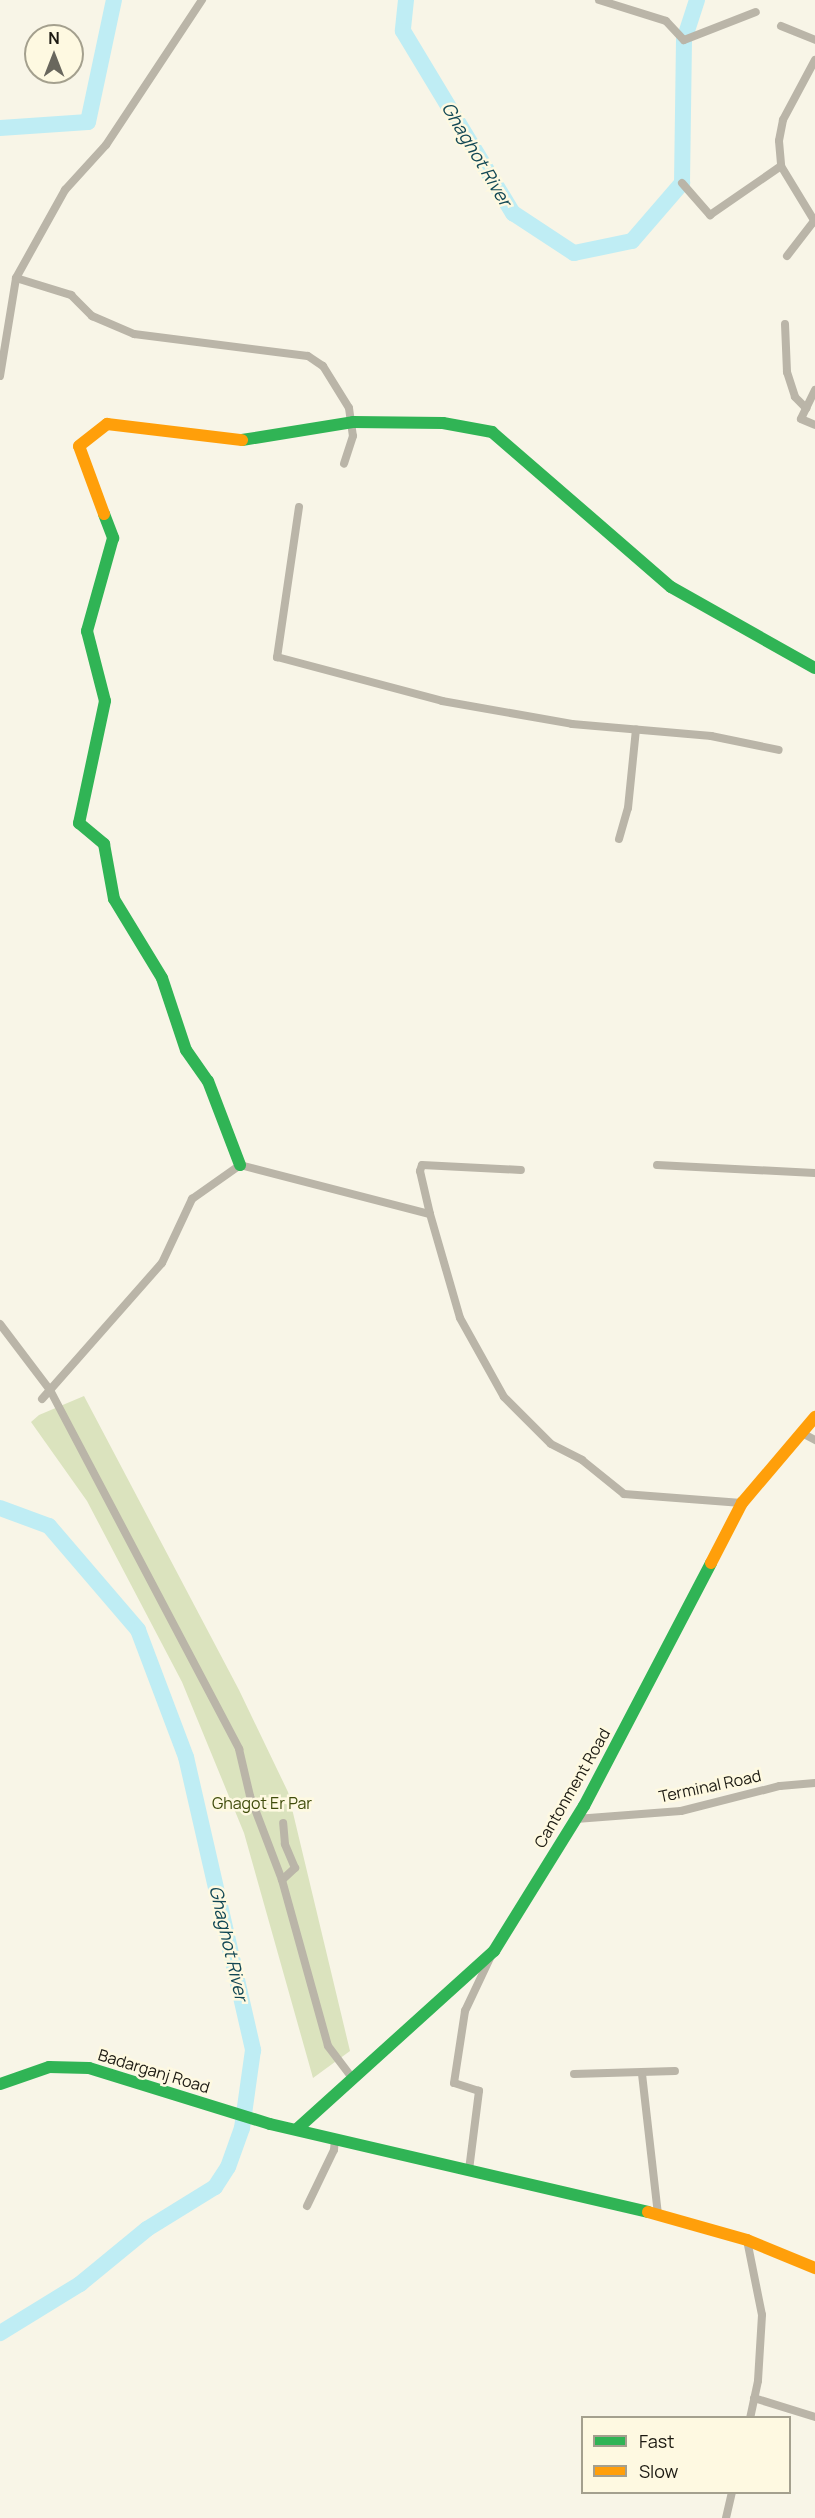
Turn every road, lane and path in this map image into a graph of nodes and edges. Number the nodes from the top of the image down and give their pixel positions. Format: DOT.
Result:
graph roads {
  1 [pos="202,0"];
  2 [pos="599,0"];
  3 [pos="756,12"];
  4 [pos="781,26"];
  5 [pos="815,40"];
  6 [pos="815,60"];
  7 [pos="781,166"];
  8 [pos="682,183"];
  9 [pos="815,221"];
  10 [pos="787,256"];
  11 [pos="16,278"];
  12 [pos="784,324"];
  13 [pos="0,376"];
  14 [pos="815,390"];
  15 [pos="806,408"];
  16 [pos="353,422"];
  17 [pos="815,425"];
  18 [pos="344,464"];
  19 [pos="298,507"];
  20 [pos="815,668"];
  21 [pos="636,729"];
  22 [pos="779,750"];
  23 [pos="619,839"];
  24 [pos="240,1164"];
  25 [pos="657,1164"];
  26 [pos="521,1170"];
  27 [pos="815,1173"];
  28 [pos="430,1214"];
  29 [pos="0,1324"];
  30 [pos="50,1390"];
  31 [pos="42,1399"];
  32 [pos="815,1417"];
  33 [pos="802,1434"];
  34 [pos="815,1440"];
  35 [pos="742,1503"];
  36 [pos="815,1783"];
  37 [pos="576,1819"];
  38 [pos="283,1823"];
  39 [pos="282,1880"];
  40 [pos="494,1951"];
  41 [pos="675,2071"];
  42 [pos="574,2074"];
  43 [pos="642,2074"];
  44 [pos="353,2079"];
  45 [pos="0,2084"];
  46 [pos="297,2129"];
  47 [pos="335,2138"];
  48 [pos="469,2170"];
  49 [pos="307,2206"];
  50 [pos="658,2215"];
  51 [pos="747,2240"];
  52 [pos="815,2268"];
  53 [pos="754,2398"];
  54 [pos="750,2416"];
  55 [pos="815,2417"];
  56 [pos="732,2494"];
  57 [pos="726,2518"];
  1 -- 11 [label="street"];
  2 -- 3 [label="street"];
  4 -- 5 [label="street"];
  6 -- 7 [label="street"];
  7 -- 8 [label="street"];
  7 -- 9 [label="street"];
  9 -- 10 [label="street"];
  11 -- 13 [label="street"];
  11 -- 16 [label="street"];
  12 -- 15 [label="street"];
  14 -- 15 [label="street"];
  15 -- 17 [label="street"];
  16 -- 18 [label="street"];
  16 -- 20 [label="street"];
  16 -- 24 [label="street"];
  19 -- 21 [label="street"];
  21 -- 22 [label="street"];
  21 -- 23 [label="street"];
  24 -- 28 [label="street"];
  24 -- 30 [label="street"];
  25 -- 27 [label="street"];
  26 -- 28 [label="street"];
  28 -- 35 [label="street"];
  29 -- 30 [label="street"];
  30 -- 31 [label="street"];
  30 -- 39 [label="street"];
  32 -- 33 [label="street, Cantonment Road"];
  33 -- 34 [label="street"];
  33 -- 35 [label="street, Cantonment Road"];
  35 -- 37 [label="street, Cantonment Road"];
  36 -- 37 [label="street, Terminal Road"];
  37 -- 40 [label="street, Cantonment Road"];
  38 -- 39 [label="street"];
  39 -- 44 [label="street"];
  40 -- 44 [label="street, Cantonment Road"];
  40 -- 48 [label="street"];
  41 -- 43 [label="street"];
  42 -- 43 [label="street"];
  43 -- 50 [label="street"];
  44 -- 46 [label="street, Cantonment Road"];
  45 -- 46 [label="street, Badarganj Road"];
  46 -- 47 [label="street, Badarganj Road"];
  47 -- 48 [label="street, Badarganj Road"];
  47 -- 49 [label="street"];
  48 -- 50 [label="street, Badarganj Road"];
  50 -- 51 [label="street, Badarganj Road"];
  51 -- 52 [label="street, Badarganj Road"];
  51 -- 53 [label="street"];
  53 -- 54 [label="street"];
  53 -- 55 [label="street"];
  56 -- 57 [label="street"];
}
